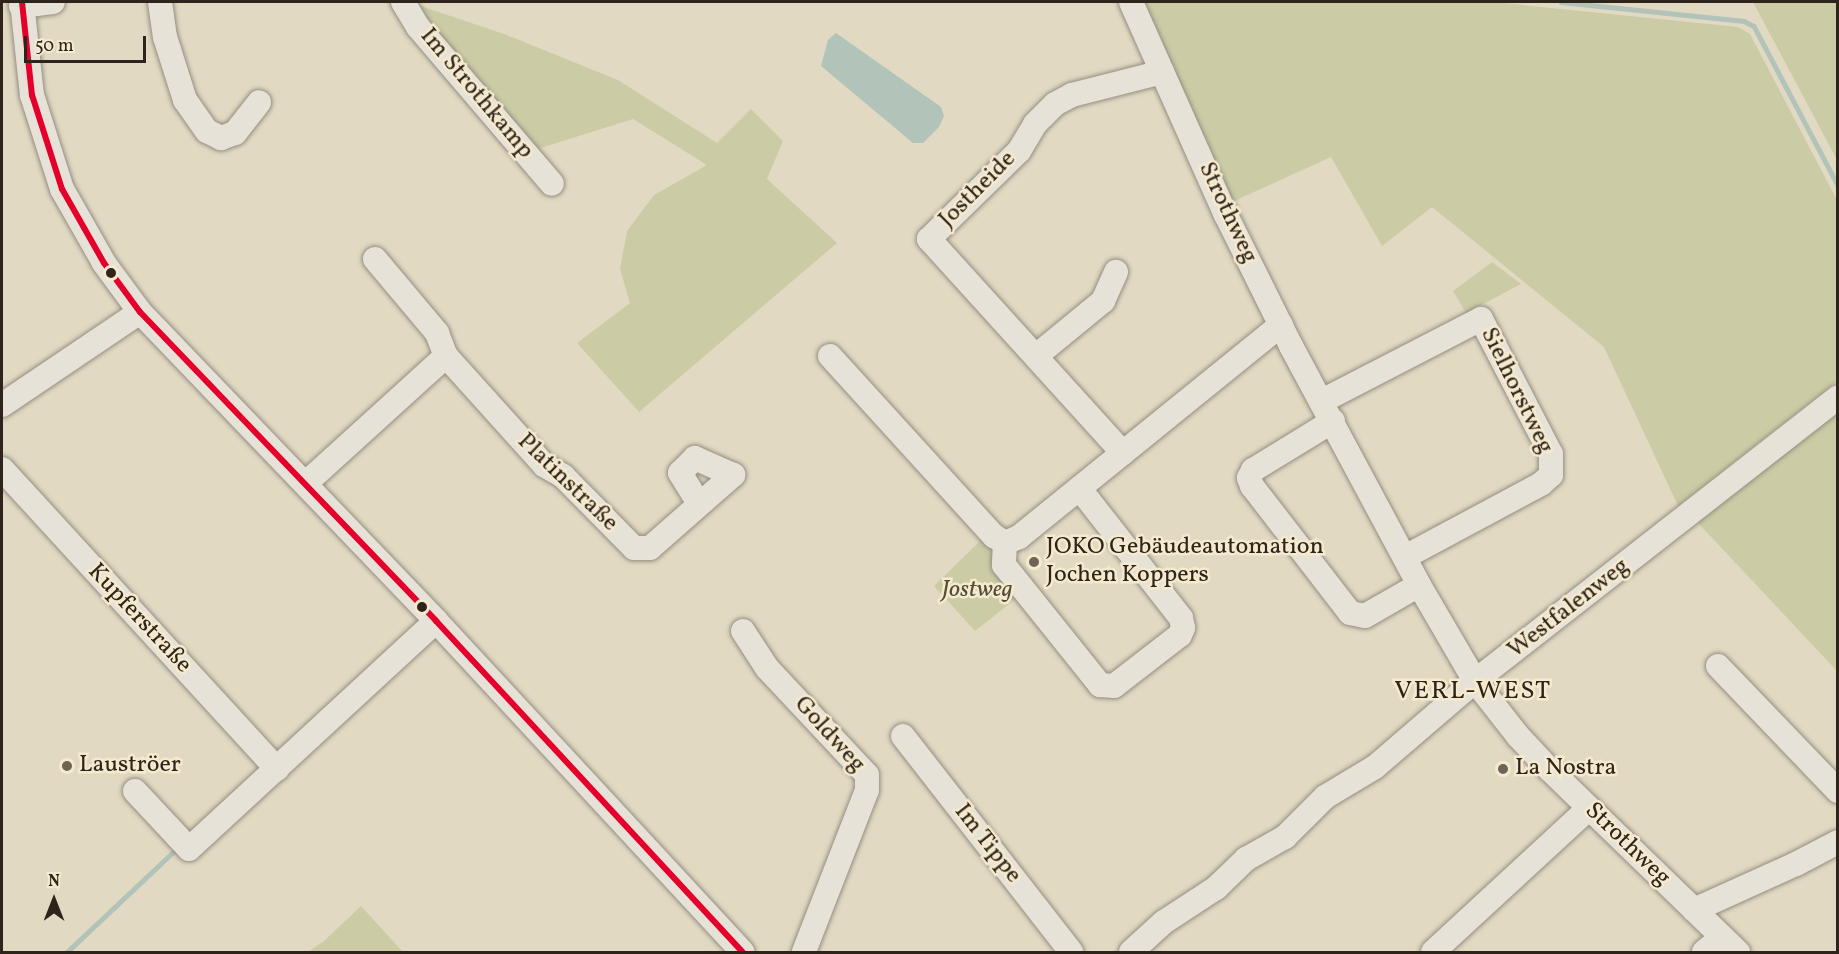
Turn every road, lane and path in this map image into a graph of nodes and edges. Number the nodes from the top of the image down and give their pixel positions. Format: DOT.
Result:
graph roads {
  1 [pos="53,2"];
  2 [pos="160,2"];
  3 [pos="403,2"];
  4 [pos="1131,2"];
  5 [pos="22,4"];
  6 [pos="1162,72"];
  7 [pos="259,102"];
  8 [pos="552,184"];
  9 [pos="375,259"];
  10 [pos="1116,272"];
  11 [pos="140,312"];
  12 [pos="1281,325"];
  13 [pos="446,356"];
  14 [pos="830,356"];
  15 [pos="1036,356"];
  16 [pos="1838,397"];
  17 [pos="2,405"];
  18 [pos="1328,411"];
  19 [pos="1123,453"];
  20 [pos="2,469"];
  21 [pos="306,483"];
  22 [pos="1079,488"];
  23 [pos="699,504"];
  24 [pos="1005,543"];
  25 [pos="1405,557"];
  26 [pos="1419,585"];
  27 [pos="436,621"];
  28 [pos="742,631"];
  29 [pos="1718,666"];
  30 [pos="1475,681"];
  31 [pos="903,736"];
  32 [pos="277,769"];
  33 [pos="135,791"];
  34 [pos="1838,791"];
  35 [pos="1589,808"];
  36 [pos="1838,842"];
  37 [pos="1694,910"];
  38 [pos="1722,947"];
  39 [pos="742,952"];
  40 [pos="804,952"];
  41 [pos="1071,952"];
  42 [pos="1131,952"];
  43 [pos="1433,952"];
  1 -- 5 [label="street"];
  2 -- 7 [label="street"];
  3 -- 8 [label="street, Im Strothkamp"];
  4 -- 6 [label="street, Strothweg"];
  5 -- 11 [label="street"];
  6 -- 12 [label="street, Strothweg"];
  6 -- 15 [label="street, Jostheide"];
  9 -- 13 [label="street, Platinstraße"];
  10 -- 15 [label="street"];
  11 -- 17 [label="street"];
  11 -- 21 [label="street"];
  12 -- 18 [label="street, Strothweg"];
  12 -- 19 [label="street"];
  13 -- 21 [label="street"];
  13 -- 23 [label="street, Platinstraße"];
  14 -- 24 [label="street"];
  15 -- 19 [label="street, Jostheide"];
  16 -- 30 [label="street, Westfalenweg"];
  18 -- 25 [label="street, Strothweg"];
  18 -- 25 [label="street, Sielhorstweg"];
  18 -- 26 [label="street"];
  19 -- 22 [label="street"];
  20 -- 32 [label="street, Kupferstraße"];
  21 -- 27 [label="street"];
  22 -- 24 [label="street"];
  22 -- 24 [label="street"];
  25 -- 26 [label="street, Strothweg"];
  26 -- 30 [label="street, Strothweg"];
  27 -- 32 [label="street"];
  27 -- 39 [label="street"];
  28 -- 40 [label="street, Goldweg"];
  29 -- 34 [label="street"];
  30 -- 35 [label="street, Strothweg"];
  30 -- 42 [label="street, Westfalenweg"];
  31 -- 41 [label="street, Im Tippe"];
  32 -- 33 [label="street"];
  35 -- 37 [label="street, Strothweg"];
  35 -- 43 [label="street"];
  36 -- 37 [label="street"];
  37 -- 38 [label="street, Strothweg"];
}
